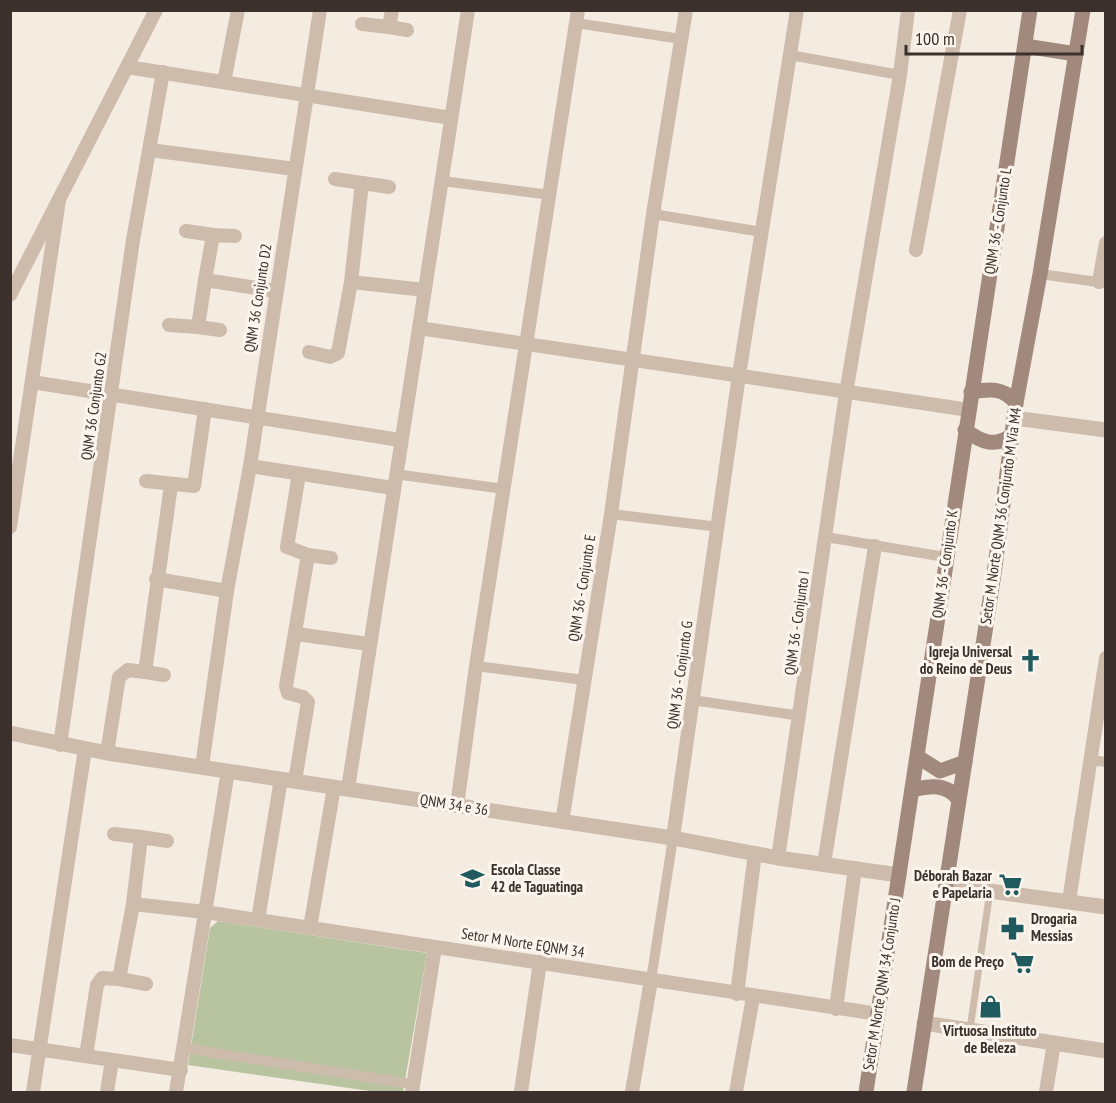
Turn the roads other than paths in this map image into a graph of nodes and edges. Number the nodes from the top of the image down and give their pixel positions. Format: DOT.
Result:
graph roads {
  1 [pos="156,10"];
  2 [pos="238,10"];
  3 [pos="320,10"];
  4 [pos="392,10"];
  5 [pos="468,10"];
  6 [pos="686,10"];
  7 [pos="797,10"];
  8 [pos="908,10"];
  9 [pos="960,10"];
  10 [pos="1030,10"];
  11 [pos="1083,10"];
  12 [pos="577,17"];
  13 [pos="362,24"];
  14 [pos="389,27"];
  15 [pos="407,30"];
  16 [pos="681,39"];
  17 [pos="1025,46"];
  18 [pos="1076,54"];
  19 [pos="790,55"];
  20 [pos="127,67"];
  21 [pos="163,72"];
  22 [pos="900,75"];
  23 [pos="224,82"];
  24 [pos="306,97"];
  25 [pos="451,118"];
  26 [pos="150,150"];
  27 [pos="295,169"];
  28 [pos="335,179"];
  29 [pos="442,181"];
  30 [pos="362,183"];
  31 [pos="389,188"];
  32 [pos="550,195"];
  33 [pos="59,200"];
  34 [pos="653,214"];
  35 [pos="186,231"];
  36 [pos="762,232"];
  37 [pos="213,235"];
  38 [pos="235,236"];
  39 [pos="1106,243"];
  40 [pos="916,250"];
  41 [pos="1040,274"];
  42 [pos="205,280"];
  43 [pos="351,282"];
  44 [pos="1102,283"];
  45 [pos="425,290"];
  46 [pos="276,291"];
  47 [pos="10,295"];
  48 [pos="169,325"];
  49 [pos="198,327"];
  50 [pos="419,328"];
  51 [pos="220,330"];
  52 [pos="526,343"];
  53 [pos="309,352"];
  54 [pos="634,359"];
  55 [pos="739,375"];
  56 [pos="32,382"];
  57 [pos="971,392"];
  58 [pos="846,393"];
  59 [pos="112,395"];
  60 [pos="205,409"];
  61 [pos="969,410"];
  62 [pos="1015,410"];
  63 [pos="257,418"];
  64 [pos="965,430"];
  65 [pos="1106,430"];
  66 [pos="1012,435"];
  67 [pos="400,440"];
  68 [pos="250,466"];
  69 [pos="299,474"];
  70 [pos="146,481"];
  71 [pos="394,481"];
  72 [pos="171,485"];
  73 [pos="504,489"];
  74 [pos="611,514"];
  75 [pos="10,527"];
  76 [pos="719,527"];
  77 [pos="826,537"];
  78 [pos="875,546"];
  79 [pos="308,555"];
  80 [pos="945,557"];
  81 [pos="331,558"];
  82 [pos="156,579"];
  83 [pos="227,591"];
  84 [pos="296,634"];
  85 [pos="369,644"];
  86 [pos="1106,658"];
  87 [pos="476,666"];
  88 [pos="146,672"];
  89 [pos="164,675"];
  90 [pos="584,680"];
  91 [pos="692,700"];
  92 [pos="801,716"];
  93 [pos="10,733"];
  94 [pos="60,745"];
  95 [pos="85,749"];
  96 [pos="107,753"];
  97 [pos="918,757"];
  98 [pos="1090,760"];
  99 [pos="965,762"];
  100 [pos="1106,762"];
  101 [pos="202,766"];
  102 [pos="228,771"];
  103 [pos="288,780"];
  104 [pos="341,788"];
  105 [pos="912,790"];
  106 [pos="958,799"];
  107 [pos="457,806"];
  108 [pos="562,822"];
  109 [pos="114,834"];
  110 [pos="141,837"];
  111 [pos="673,838"];
  112 [pos="167,841"];
  113 [pos="755,854"];
  114 [pos="778,858"];
  115 [pos="824,864"];
  116 [pos="855,868"];
  117 [pos="899,875"];
  118 [pos="946,885"];
  119 [pos="990,891"];
  120 [pos="1069,901"];
  121 [pos="133,904"];
  122 [pos="1106,907"];
  123 [pos="205,912"];
  124 [pos="258,920"];
  125 [pos="310,928"];
  126 [pos="435,947"];
  127 [pos="540,962"];
  128 [pos="119,979"];
  129 [pos="651,980"];
  130 [pos="146,984"];
  131 [pos="737,994"];
  132 [pos="753,996"];
  133 [pos="836,1009"];
  134 [pos="878,1014"];
  135 [pos="924,1023"];
  136 [pos="970,1029"];
  137 [pos="1054,1043"];
  138 [pos="10,1045"];
  139 [pos="41,1049"];
  140 [pos="190,1049"];
  141 [pos="1106,1051"];
  142 [pos="86,1056"];
  143 [pos="112,1060"];
  144 [pos="181,1070"];
  145 [pos="409,1088"];
  146 [pos="33,1092"];
  147 [pos="107,1092"];
  148 [pos="176,1092"];
  149 [pos="521,1092"];
  150 [pos="632,1092"];
  151 [pos="736,1092"];
  152 [pos="866,1092"];
  153 [pos="914,1092"];
  154 [pos="1046,1092"];
  1 -- 20 [label="street"];
  2 -- 23 [label="street"];
  3 -- 24 [label="street, QNM 36 Conjunto D2"];
  4 -- 14 [label="street"];
  5 -- 25 [label="street"];
  6 -- 16 [label="street, QNM 36 - Conjunto E"];
  7 -- 19 [label="street, QNM 36 - Conjunto G"];
  8 -- 22 [label="street, QNM 36 - Conjunto I"];
  9 -- 40 [label="street"];
  10 -- 17 [label="main road, QNM 36 - Conjunto L"];
  11 -- 18 [label="main road, Setor M Norte QNM 36 Conjunto M Via M4"];
  12 -- 16 [label="street"];
  12 -- 32 [label="street"];
  13 -- 14 [label="street"];
  14 -- 15 [label="street"];
  16 -- 34 [label="street, QNM 36 - Conjunto E"];
  17 -- 18 [label="main road"];
  17 -- 57 [label="main road, QNM 36 - Conjunto L"];
  18 -- 41 [label="main road, Setor M Norte QNM 36 Conjunto M Via M4"];
  19 -- 22 [label="street"];
  19 -- 36 [label="street, QNM 36 - Conjunto G"];
  20 -- 21 [label="street"];
  20 -- 33 [label="street"];
  21 -- 23 [label="street"];
  21 -- 26 [label="street, QNM 36 Conjunto G2"];
  22 -- 58 [label="street, QNM 36 - Conjunto I"];
  23 -- 24 [label="street"];
  24 -- 25 [label="street"];
  24 -- 27 [label="street, QNM 36 Conjunto D2"];
  25 -- 29 [label="street"];
  26 -- 27 [label="street"];
  26 -- 59 [label="street, QNM 36 Conjunto G2"];
  27 -- 46 [label="street, QNM 36 Conjunto D2"];
  28 -- 30 [label="street"];
  29 -- 32 [label="street"];
  29 -- 45 [label="street"];
  30 -- 31 [label="street"];
  30 -- 43 [label="street"];
  32 -- 52 [label="street"];
  33 -- 47 [label="street"];
  33 -- 56 [label="street"];
  34 -- 36 [label="street"];
  34 -- 54 [label="street, QNM 36 - Conjunto E"];
  35 -- 37 [label="street"];
  36 -- 55 [label="street, QNM 36 - Conjunto G"];
  37 -- 38 [label="street"];
  37 -- 42 [label="street"];
  39 -- 44 [label="street"];
  41 -- 44 [label="street"];
  41 -- 62 [label="main road, Setor M Norte QNM 36 Conjunto M Via M4"];
  42 -- 46 [label="street"];
  42 -- 49 [label="street"];
  43 -- 45 [label="street"];
  43 -- 53 [label="street"];
  45 -- 50 [label="street"];
  46 -- 63 [label="street, QNM 36 Conjunto D2"];
  48 -- 49 [label="street"];
  49 -- 51 [label="street"];
  50 -- 52 [label="street"];
  50 -- 67 [label="street"];
  52 -- 54 [label="street"];
  52 -- 73 [label="street"];
  54 -- 55 [label="street"];
  54 -- 74 [label="street, QNM 36 - Conjunto E"];
  55 -- 58 [label="street"];
  55 -- 76 [label="street, QNM 36 - Conjunto G"];
  56 -- 59 [label="street"];
  56 -- 75 [label="street"];
  57 -- 61 [label="main road, QNM 36 - Conjunto L"];
  57 -- 62 [label="main road"];
  58 -- 61 [label="street"];
  58 -- 77 [label="street, QNM 36 - Conjunto I"];
  59 -- 60 [label="street"];
  59 -- 94 [label="street, QNM 36 Conjunto G2"];
  60 -- 63 [label="street"];
  60 -- 72 [label="street"];
  61 -- 64 [label="main road, QNM 36 - Conjunto L"];
  62 -- 65 [label="street"];
  62 -- 66 [label="main road, Setor M Norte QNM 36 Conjunto M Via M4"];
  63 -- 67 [label="street"];
  63 -- 68 [label="street, QNM 36 Conjunto D2"];
  64 -- 66 [label="main road"];
  64 -- 80 [label="main road, QNM 36 - Conjunto K"];
  66 -- 99 [label="main road, Setor M Norte QNM 36 Conjunto M Via M4"];
  67 -- 71 [label="street"];
  68 -- 69 [label="street"];
  68 -- 83 [label="street, QNM 36 Conjunto D2"];
  69 -- 71 [label="street"];
  69 -- 79 [label="street"];
  70 -- 72 [label="street"];
  71 -- 73 [label="street"];
  71 -- 85 [label="street"];
  72 -- 82 [label="street"];
  73 -- 87 [label="street"];
  74 -- 76 [label="street"];
  74 -- 90 [label="street, QNM 36 - Conjunto E"];
  76 -- 91 [label="street, QNM 36 - Conjunto G"];
  77 -- 78 [label="street"];
  77 -- 92 [label="street, QNM 36 - Conjunto I"];
  78 -- 80 [label="street"];
  78 -- 115 [label="street"];
  79 -- 81 [label="street"];
  79 -- 84 [label="street"];
  80 -- 97 [label="main road, QNM 36 - Conjunto K"];
  82 -- 83 [label="street"];
  82 -- 88 [label="street"];
  83 -- 101 [label="street, QNM 36 Conjunto D2"];
  84 -- 85 [label="street"];
  84 -- 103 [label="street"];
  85 -- 104 [label="street"];
  86 -- 98 [label="street"];
  87 -- 90 [label="street"];
  87 -- 107 [label="street"];
  88 -- 89 [label="street"];
  88 -- 96 [label="street"];
  90 -- 108 [label="street, QNM 36 - Conjunto E"];
  91 -- 92 [label="street"];
  91 -- 111 [label="street, QNM 36 - Conjunto G"];
  92 -- 114 [label="street, QNM 36 - Conjunto I"];
  93 -- 94 [label="street, QNM 34 e 36"];
  94 -- 95 [label="street, QNM 34 e 36"];
  95 -- 96 [label="street, QNM 34 e 36"];
  95 -- 139 [label="street"];
  96 -- 101 [label="street, QNM 34 e 36"];
  97 -- 99 [label="main road"];
  97 -- 105 [label="main road, QNM 36 - Conjunto K"];
  98 -- 100 [label="street"];
  98 -- 120 [label="street"];
  99 -- 106 [label="main road, Setor M Norte QNM 36 Conjunto M Via M4"];
  101 -- 102 [label="street, QNM 34 e 36"];
  102 -- 103 [label="street, QNM 34 e 36"];
  102 -- 123 [label="street"];
  103 -- 104 [label="street, QNM 34 e 36"];
  103 -- 124 [label="street"];
  104 -- 107 [label="street, QNM 34 e 36"];
  104 -- 125 [label="street"];
  105 -- 106 [label="main road"];
  105 -- 117 [label="main road, QNM 36 - Conjunto K"];
  106 -- 118 [label="main road, Setor M Norte QNM 36 Conjunto M Via M4"];
  107 -- 108 [label="street, QNM 34 e 36"];
  108 -- 111 [label="street, QNM 34 e 36"];
  109 -- 110 [label="street"];
  110 -- 112 [label="street"];
  110 -- 121 [label="street"];
  111 -- 113 [label="street, QNM 34 e 36"];
  111 -- 129 [label="street, QNM 36 - Conjunto G"];
  113 -- 114 [label="street, QNM 34 e 36"];
  113 -- 131 [label="street"];
  114 -- 115 [label="street, QNM 34 e 36"];
  115 -- 116 [label="street, QNM 34 e 36"];
  116 -- 117 [label="street, QNM 34 e 36"];
  116 -- 133 [label="street"];
  117 -- 134 [label="main road, Setor M Norte QNM 34 Conjunto J"];
  118 -- 119 [label="street"];
  118 -- 135 [label="main road, Setor M Norte QNM 36 Conjunto M Via M4"];
  119 -- 120 [label="street"];
  119 -- 136 [label="lane"];
  120 -- 122 [label="street"];
  121 -- 123 [label="street, Setor M Norte EQNM 34"];
  121 -- 128 [label="street"];
  123 -- 124 [label="street, Setor M Norte EQNM 34"];
  123 -- 144 [label="street"];
  124 -- 125 [label="street, Setor M Norte EQNM 34"];
  125 -- 126 [label="street, Setor M Norte EQNM 34"];
  126 -- 127 [label="street, Setor M Norte EQNM 34"];
  126 -- 145 [label="street"];
  127 -- 129 [label="street, Setor M Norte EQNM 34"];
  127 -- 149 [label="street"];
  128 -- 130 [label="street"];
  128 -- 142 [label="street"];
  129 -- 131 [label="street, Setor M Norte EQNM 34"];
  129 -- 150 [label="street"];
  131 -- 132 [label="street, Setor M Norte EQNM 34"];
  132 -- 133 [label="street, Setor M Norte EQNM 34"];
  132 -- 151 [label="street"];
  133 -- 134 [label="street, Setor M Norte EQNM 34"];
  134 -- 152 [label="main road, Setor M Norte QNM 34 Conjunto J"];
  135 -- 136 [label="street"];
  135 -- 153 [label="main road, Setor M Norte QNM 36 Conjunto M Via M4"];
  136 -- 137 [label="street"];
  137 -- 141 [label="street"];
  137 -- 154 [label="street"];
  138 -- 139 [label="street"];
  139 -- 142 [label="street"];
  139 -- 146 [label="street"];
  140 -- 145 [label="street"];
  142 -- 143 [label="street"];
  143 -- 144 [label="street"];
  143 -- 147 [label="street"];
  144 -- 148 [label="street"];
}
